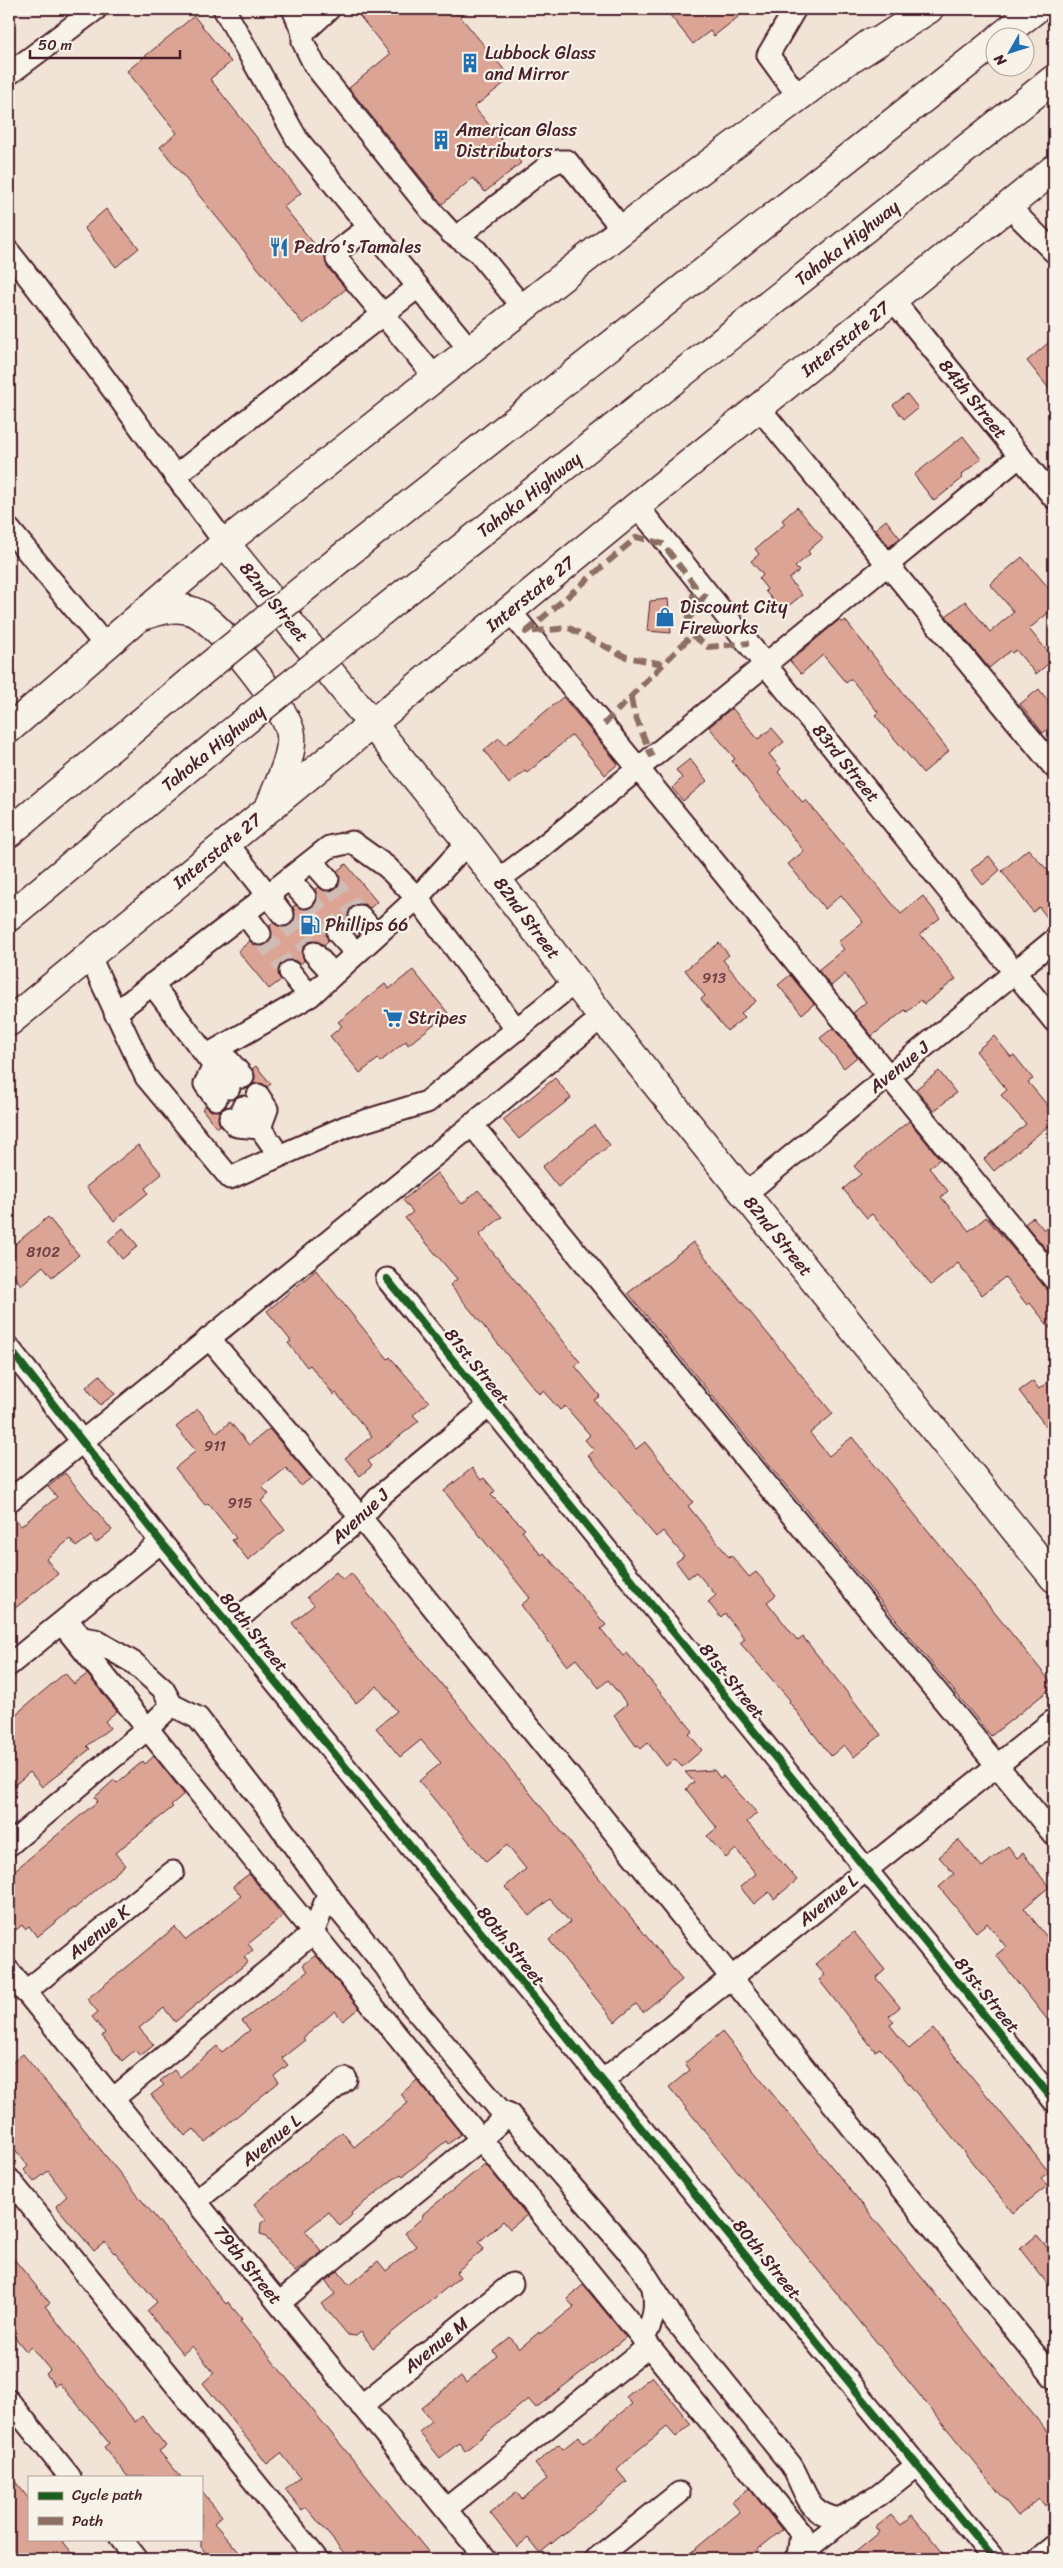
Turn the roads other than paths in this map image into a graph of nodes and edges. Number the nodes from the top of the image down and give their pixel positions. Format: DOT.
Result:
graph roads {
  1 [pos="96,9"];
  2 [pos="224,9"];
  3 [pos="293,9"];
  4 [pos="329,9"];
  5 [pos="795,9"];
  6 [pos="915,9"];
  7 [pos="929,9"];
  8 [pos="1036,9"];
  9 [pos="1012,28"];
  10 [pos="303,33"];
  11 [pos="986,49"];
  12 [pos="852,58"];
  13 [pos="9,74"];
  14 [pos="1054,79"];
  15 [pos="798,96"];
  16 [pos="1054,169"];
  17 [pos="1008,206"];
  18 [pos="369,227"];
  19 [pos="622,230"];
  20 [pos="456,237"];
  21 [pos="9,252"];
  22 [pos="1054,252"];
  23 [pos="418,286"];
  24 [pos="893,300"];
  25 [pos="523,308"];
  26 [pos="382,315"];
  27 [pos="470,350"];
  28 [pos="435,377"];
  29 [pos="759,408"];
  30 [pos="1020,456"];
  31 [pos="175,476"];
  32 [pos="1054,498"];
  33 [pos="637,506"];
  34 [pos="9,529"];
  35 [pos="225,542"];
  36 [pos="887,564"];
  37 [pos="509,610"];
  38 [pos="134,619"];
  39 [pos="105,645"];
  40 [pos="766,664"];
  41 [pos="372,723"];
  42 [pos="9,729"];
  43 [pos="1054,767"];
  44 [pos="638,768"];
  45 [pos="268,809"];
  46 [pos="9,833"];
  47 [pos="468,842"];
  48 [pos="227,843"];
  49 [pos="312,861"];
  50 [pos="289,878"];
  51 [pos="328,879"];
  52 [pos="498,880"];
  53 [pos="268,895"];
  54 [pos="305,897"];
  55 [pos="416,898"];
  56 [pos="245,914"];
  57 [pos="283,915"];
  58 [pos="360,916"];
  59 [pos="9,917"];
  60 [pos="338,933"];
  61 [pos="260,934"];
  62 [pos="376,935"];
  63 [pos="1054,940"];
  64 [pos="314,953"];
  65 [pos="356,954"];
  66 [pos="89,956"];
  67 [pos="290,972"];
  68 [pos="1015,972"];
  69 [pos="333,974"];
  70 [pos="575,982"];
  71 [pos="152,984"];
  72 [pos="310,996"];
  73 [pos="115,1013"];
  74 [pos="602,1017"];
  75 [pos="1054,1021"];
  76 [pos="9,1022"];
  77 [pos="517,1030"];
  78 [pos="210,1060"];
  79 [pos="889,1075"];
  80 [pos="472,1125"];
  81 [pos="260,1128"];
  82 [pos="280,1156"];
  83 [pos="744,1195"];
  84 [pos="387,1278"];
  85 [pos="1054,1279"];
  86 [pos="209,1338"];
  87 [pos="9,1348"];
  88 [pos="490,1405"];
  89 [pos="82,1441"];
  90 [pos="9,1501"];
  91 [pos="361,1518"];
  92 [pos="161,1542"];
  93 [pos="1054,1578"];
  94 [pos="63,1621"];
  95 [pos="229,1626"];
  96 [pos="9,1665"];
  97 [pos="172,1705"];
  98 [pos="1054,1720"];
  99 [pos="147,1729"];
  100 [pos="997,1765"];
  101 [pos="1054,1835"];
  102 [pos="9,1845"];
  103 [pos="866,1870"];
  104 [pos="173,1872"];
  105 [pos="328,1895"];
  106 [pos="313,1933"];
  107 [pos="9,1971"];
  108 [pos="731,1978"];
  109 [pos="25,1992"];
  110 [pos="346,2080"];
  111 [pos="602,2081"];
  112 [pos="112,2099"];
  113 [pos="1054,2101"];
  114 [pos="509,2114"];
  115 [pos="481,2139"];
  116 [pos="9,2179"];
  117 [pos="196,2201"];
  118 [pos="512,2284"];
  119 [pos="653,2287"];
  120 [pos="278,2303"];
  121 [pos="646,2343"];
  122 [pos="1054,2378"];
  123 [pos="9,2401"];
  124 [pos="361,2406"];
  125 [pos="917,2466"];
  126 [pos="69,2476"];
  127 [pos="679,2493"];
  128 [pos="446,2509"];
  129 [pos="853,2512"];
  130 [pos="122,2540"];
  131 [pos="1054,2547"];
  132 [pos="796,2558"];
  133 [pos="137,2559"];
  134 [pos="317,2559"];
  135 [pos="486,2559"];
  136 [pos="596,2559"];
  137 [pos="994,2559"];
  138 [pos="1039,2559"];
  1 -- 13 [label="street"];
  2 -- 18 [label="street"];
  3 -- 10 [label="street"];
  4 -- 10 [label="street"];
  5 -- 15 [label="street"];
  6 -- 12 [label="main road"];
  7 -- 12 [label="main road"];
  8 -- 9 [label="main road"];
  10 -- 20 [label="street"];
  11 -- 46 [label="main road, bridge"];
  12 -- 15 [label="main road"];
  14 -- 59 [label="main road, Tahoka Highway, bridge"];
  15 -- 19 [label="main road"];
  16 -- 17 [label="main road, Interstate 27"];
  17 -- 22 [label="street"];
  17 -- 24 [label="main road, Interstate 27"];
  18 -- 23 [label="street"];
  18 -- 26 [label="street"];
  19 -- 20 [label="street"];
  19 -- 25 [label="main road"];
  20 -- 25 [label="street"];
  21 -- 31 [label="street, 82nd Street"];
  23 -- 26 [label="street"];
  23 -- 27 [label="street"];
  24 -- 29 [label="main road, Interstate 27"];
  24 -- 30 [label="street, 84th Street"];
  25 -- 27 [label="main road"];
  26 -- 28 [label="street"];
  26 -- 31 [label="street"];
  27 -- 28 [label="main road"];
  28 -- 35 [label="main road"];
  29 -- 33 [label="main road, Interstate 27"];
  29 -- 36 [label="street"];
  30 -- 32 [label="street, 84th Street"];
  30 -- 36 [label="street"];
  31 -- 35 [label="street, 82nd Street"];
  33 -- 37 [label="main road, Interstate 27"];
  33 -- 40 [label="street, 83rd Street"];
  34 -- 39 [label="street"];
  35 -- 38 [label="main road"];
  35 -- 41 [label="main road, 82nd Street"];
  36 -- 40 [label="street"];
  36 -- 43 [label="street"];
  37 -- 41 [label="main road, Interstate 27"];
  37 -- 44 [label="street"];
  38 -- 39 [label="main road"];
  38 -- 45 [label="main road"];
  39 -- 42 [label="main road"];
  40 -- 44 [label="street"];
  40 -- 68 [label="street, 83rd Street"];
  41 -- 45 [label="main road, Interstate 27"];
  41 -- 47 [label="main road, 82nd Street"];
  44 -- 52 [label="street"];
  44 -- 79 [label="street"];
  45 -- 48 [label="main road, Interstate 27"];
  47 -- 52 [label="main road, 82nd Street"];
  47 -- 55 [label="street"];
  48 -- 53 [label="street"];
  48 -- 66 [label="main road, Interstate 27"];
  49 -- 50 [label="street"];
  49 -- 51 [label="street"];
  49 -- 55 [label="street"];
  50 -- 53 [label="street"];
  50 -- 54 [label="street"];
  52 -- 70 [label="main road, 82nd Street"];
  53 -- 56 [label="street"];
  53 -- 57 [label="street"];
  55 -- 62 [label="street"];
  55 -- 77 [label="street"];
  56 -- 61 [label="street"];
  56 -- 71 [label="street"];
  58 -- 62 [label="street"];
  60 -- 65 [label="street"];
  62 -- 65 [label="street"];
  63 -- 68 [label="street, Avenue J"];
  64 -- 69 [label="street"];
  65 -- 69 [label="street"];
  66 -- 73 [label="street"];
  66 -- 76 [label="main road, Interstate 27"];
  67 -- 72 [label="street"];
  68 -- 75 [label="street, 83rd Street"];
  68 -- 79 [label="street, Avenue J"];
  69 -- 72 [label="street"];
  70 -- 74 [label="main road, 82nd Street"];
  70 -- 77 [label="street"];
  71 -- 73 [label="street"];
  71 -- 78 [label="street"];
  72 -- 78 [label="street"];
  73 -- 82 [label="street"];
  74 -- 80 [label="street"];
  74 -- 83 [label="main road, 82nd Street"];
  77 -- 82 [label="street"];
  78 -- 78 [label="street"];
  79 -- 83 [label="street, Avenue J"];
  79 -- 85 [label="street"];
  80 -- 86 [label="street"];
  80 -- 100 [label="street"];
  81 -- 81 [label="street"];
  81 -- 82 [label="street"];
  83 -- 93 [label="main road, 82nd Street"];
  84 -- 88 [label="street, 81st Street"];
  86 -- 89 [label="street"];
  86 -- 91 [label="street"];
  87 -- 89 [label="street, 80th Street"];
  88 -- 91 [label="street, Avenue J"];
  88 -- 103 [label="street, 81st Street"];
  89 -- 90 [label="street"];
  89 -- 92 [label="street, 80th Street"];
  91 -- 95 [label="street, Avenue J"];
  91 -- 108 [label="street"];
  92 -- 94 [label="street"];
  92 -- 95 [label="street, 80th Street"];
  94 -- 96 [label="street"];
  94 -- 97 [label="street"];
  94 -- 99 [label="street"];
  95 -- 111 [label="street, 80th Street"];
  97 -- 99 [label="street"];
  97 -- 105 [label="street"];
  98 -- 100 [label="street, Avenue L"];
  99 -- 102 [label="street"];
  99 -- 106 [label="street"];
  100 -- 101 [label="street"];
  100 -- 103 [label="street, Avenue L"];
  103 -- 108 [label="street, Avenue L"];
  103 -- 113 [label="street, 81st Street"];
  104 -- 109 [label="street, Avenue K"];
  105 -- 106 [label="street"];
  105 -- 114 [label="street"];
  106 -- 112 [label="street"];
  106 -- 115 [label="street"];
  107 -- 109 [label="street, 79th Street"];
  108 -- 111 [label="street, Avenue L"];
  108 -- 122 [label="street"];
  109 -- 112 [label="street, 79th Street"];
  110 -- 117 [label="street, Avenue L"];
  111 -- 125 [label="street, 80th Street"];
  112 -- 117 [label="street, 79th Street"];
  114 -- 115 [label="street"];
  114 -- 119 [label="street"];
  115 -- 120 [label="street"];
  115 -- 121 [label="street"];
  116 -- 134 [label="street"];
  117 -- 120 [label="street, 79th Street"];
  118 -- 124 [label="street, Avenue M"];
  119 -- 121 [label="street"];
  119 -- 129 [label="street"];
  120 -- 124 [label="street, 79th Street"];
  121 -- 128 [label="street"];
  121 -- 132 [label="street"];
  123 -- 126 [label="street"];
  124 -- 128 [label="street, 79th Street"];
  125 -- 129 [label="street"];
  125 -- 137 [label="street, 80th Street"];
  127 -- 136 [label="street"];
  128 -- 135 [label="street, 79th Street"];
  129 -- 132 [label="street"];
  130 -- 133 [label="street"];
  131 -- 138 [label="street"];
}
